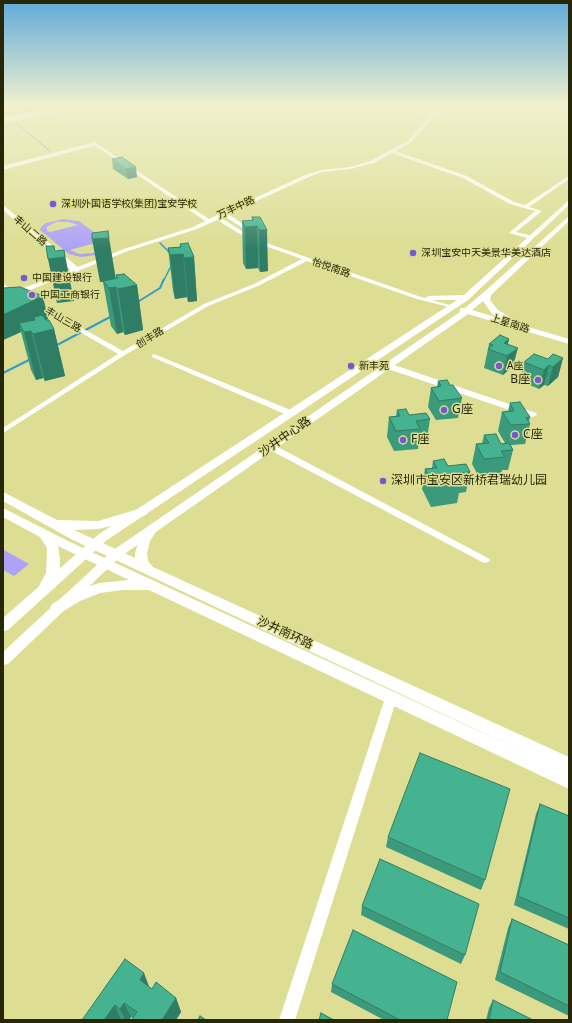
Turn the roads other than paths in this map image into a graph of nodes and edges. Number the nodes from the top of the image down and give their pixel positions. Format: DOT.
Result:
graph roads {
  1 [pos="61,153"];
  2 [pos="108,153"];
  3 [pos="390,153"];
  4 [pos="394,153"];
  5 [pos="3,168"];
  6 [pos="569,177"];
  7 [pos="569,202"];
  8 [pos="527,206"];
  9 [pos="3,207"];
  10 [pos="224,214"];
  11 [pos="217,218"];
  12 [pos="569,218"];
  13 [pos="208,221"];
  14 [pos="531,238"];
  15 [pos="305,260"];
  16 [pos="76,270"];
  17 [pos="3,286"];
  18 [pos="16,293"];
  19 [pos="487,294"];
  20 [pos="467,296"];
  21 [pos="23,297"];
  22 [pos="3,298"];
  23 [pos="427,299"];
  24 [pos="30,301"];
  25 [pos="453,306"];
  26 [pos="468,310"];
  27 [pos="434,318"];
  28 [pos="495,320"];
  29 [pos="452,322"];
  30 [pos="513,322"];
  31 [pos="569,338"];
  32 [pos="569,342"];
  33 [pos="123,354"];
  34 [pos="154,356"];
  35 [pos="388,366"];
  36 [pos="290,413"];
  37 [pos="533,415"];
  38 [pos="3,430"];
  39 [pos="271,447"];
  40 [pos="3,496"];
  41 [pos="19,506"];
  42 [pos="142,512"];
  43 [pos="5,513"];
  44 [pos="46,528"];
  45 [pos="151,530"];
  46 [pos="88,548"];
  47 [pos="110,559"];
  48 [pos="485,560"];
  49 [pos="148,569"];
  50 [pos="46,586"];
  51 [pos="161,590"];
  52 [pos="57,608"];
  53 [pos="3,626"];
  54 [pos="3,660"];
  55 [pos="391,698"];
  56 [pos="569,765"];
  57 [pos="569,781"];
  58 [pos="287,1020"];
  1 -- 5 [label="street"];
  2 -- 13 [label="street"];
  3 -- 10 [label="street, 万丰中路"];
  4 -- 8 [label="street"];
  6 -- 8 [label="street"];
  7 -- 14 [label="street, 沙井中心路"];
  8 -- 14 [label="street"];
  9 -- 16 [label="street, 丰山二路"];
  10 -- 11 [label="street, 万丰中路"];
  10 -- 23 [label="street, 怡悦南路"];
  11 -- 13 [label="street, 万丰中路"];
  11 -- 15 [label="street, 怡悦南路"];
  12 -- 19 [label="street, 沙井中心路"];
  13 -- 16 [label="street, 万丰中路"];
  14 -- 20 [label="street, 沙井中心路"];
  15 -- 23 [label="street, 怡悦南路"];
  15 -- 33 [label="street, 创丰路"];
  16 -- 18 [label="street, 万丰中路"];
  17 -- 18 [label="street"];
  18 -- 21 [label="street"];
  18 -- 22 [label="street, 万丰中路"];
  19 -- 26 [label="street, 沙井中心路"];
  19 -- 30 [label="street"];
  20 -- 23 [label="street"];
  20 -- 25 [label="street, 沙井中心路"];
  23 -- 25 [label="street, 怡悦南路"];
  23 -- 27 [label="street"];
  24 -- 33 [label="street, 丰山三路"];
  25 -- 26 [label="street, 上星南路"];
  25 -- 27 [label="street, 沙井中心路"];
  26 -- 28 [label="street, 上星南路"];
  26 -- 29 [label="street, 沙井中心路"];
  26 -- 30 [label="street, 上星南路"];
  27 -- 36 [label="street, 沙井中心路"];
  28 -- 29 [label="street"];
  28 -- 32 [label="street, 上星南路"];
  29 -- 35 [label="street, 沙井中心路"];
  30 -- 31 [label="street, 上星南路"];
  33 -- 38 [label="street, 创丰路"];
  34 -- 36 [label="street"];
  35 -- 37 [label="street"];
  35 -- 39 [label="street, 沙井中心路"];
  36 -- 42 [label="street, 沙井中心路"];
  39 -- 45 [label="street, 沙井中心路"];
  39 -- 48 [label="street"];
  40 -- 41 [label="main road, 沙井南环路"];
  41 -- 43 [label="main road"];
  41 -- 44 [label="main road, 沙井南环路"];
  42 -- 44 [label="main road"];
  42 -- 46 [label="street, 沙井中心路"];
  43 -- 44 [label="main road, 沙井南环路"];
  44 -- 46 [label="main road, 沙井南环路"];
  44 -- 50 [label="main road"];
  45 -- 47 [label="street, 沙井中心路"];
  45 -- 49 [label="main road"];
  46 -- 47 [label="main road, 沙井南环路"];
  46 -- 50 [label="street, 沙井中心路"];
  47 -- 49 [label="main road, 沙井南环路"];
  47 -- 51 [label="main road, 沙井南环路"];
  47 -- 52 [label="street, 沙井中心路"];
  49 -- 56 [label="main road, 沙井南环路"];
  50 -- 53 [label="street, 沙井中心路"];
  51 -- 52 [label="main road"];
  51 -- 55 [label="main road, 沙井南环路"];
  52 -- 54 [label="street, 沙井中心路"];
  55 -- 57 [label="main road, 沙井南环路"];
  55 -- 58 [label="street"];
}
